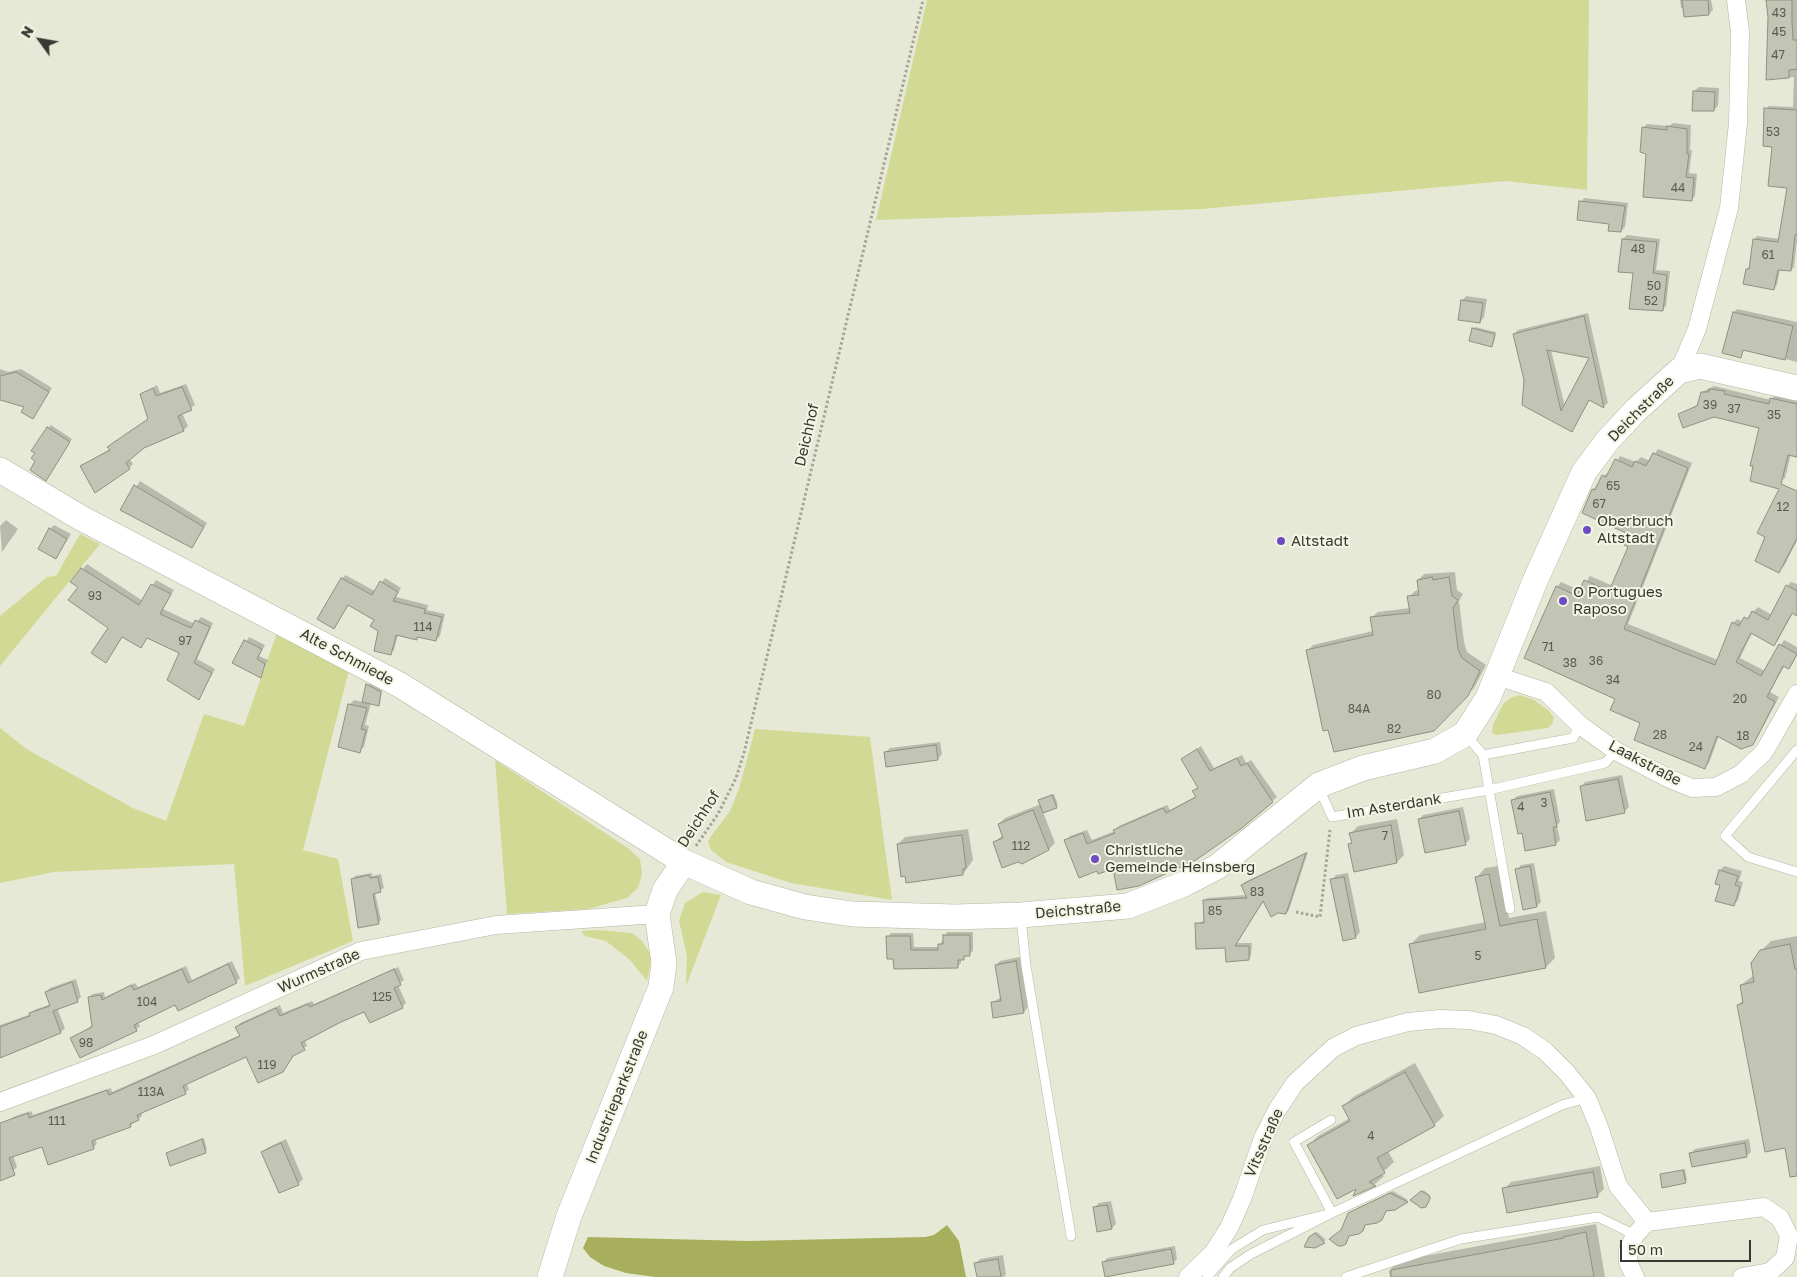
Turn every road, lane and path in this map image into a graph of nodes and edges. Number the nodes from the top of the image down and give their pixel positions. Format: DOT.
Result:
graph roads {
  1 [pos="923,0"];
  2 [pos="1736,0"];
  3 [pos="1679,371"];
  4 [pos="1797,388"];
  5 [pos="0,470"];
  6 [pos="1497,676"];
  7 [pos="1797,694"];
  8 [pos="1580,725"];
  9 [pos="1465,734"];
  10 [pos="1616,750"];
  11 [pos="1797,750"];
  12 [pos="1483,755"];
  13 [pos="1319,785"];
  14 [pos="1489,790"];
  15 [pos="1332,816"];
  16 [pos="684,862"];
  17 [pos="1797,872"];
  18 [pos="1510,909"];
  19 [pos="1296,912"];
  20 [pos="657,914"];
  21 [pos="1021,915"];
  22 [pos="1587,1098"];
  23 [pos="0,1102"];
  24 [pos="1331,1120"];
  25 [pos="1332,1213"];
  26 [pos="1641,1229"];
  27 [pos="1793,1235"];
  28 [pos="1071,1236"];
  29 [pos="553,1276"];
  30 [pos="1188,1277"];
  31 [pos="1207,1277"];
  32 [pos="1223,1277"];
  33 [pos="1346,1277"];
  34 [pos="1635,1277"];
  35 [pos="1742,1277"];
  1 -- 16 [label="path, Deichhof"];
  2 -- 3 [label="street, Deichstraße"];
  3 -- 4 [label="street"];
  3 -- 6 [label="street, Deichstraße"];
  5 -- 16 [label="street, Alte Schmiede"];
  6 -- 8 [label="street, Laakstraße"];
  6 -- 9 [label="street, Deichstraße"];
  7 -- 10 [label="street, Laakstraße"];
  8 -- 10 [label="street, Laakstraße"];
  8 -- 12 [label="lane"];
  9 -- 12 [label="lane"];
  9 -- 13 [label="street, Deichstraße"];
  10 -- 14 [label="lane, Im Asterdank"];
  11 -- 17 [label="lane"];
  12 -- 14 [label="lane"];
  13 -- 15 [label="lane, Im Asterdank"];
  13 -- 21 [label="street, Deichstraße"];
  14 -- 15 [label="lane, Im Asterdank"];
  14 -- 18 [label="lane"];
  15 -- 19 [label="path"];
  16 -- 20 [label="street"];
  16 -- 21 [label="street, Deichstraße"];
  20 -- 23 [label="street, Wurmstraße"];
  20 -- 29 [label="street, Industrieparkstraße"];
  21 -- 28 [label="lane"];
  22 -- 25 [label="lane"];
  22 -- 26 [label="street, Vitsstraße"];
  22 -- 30 [label="street, Vitsstraße"];
  24 -- 25 [label="lane"];
  25 -- 31 [label="lane"];
  25 -- 32 [label="lane"];
  26 -- 27 [label="street"];
  26 -- 33 [label="lane"];
  26 -- 34 [label="street"];
  27 -- 35 [label="street"];
}
